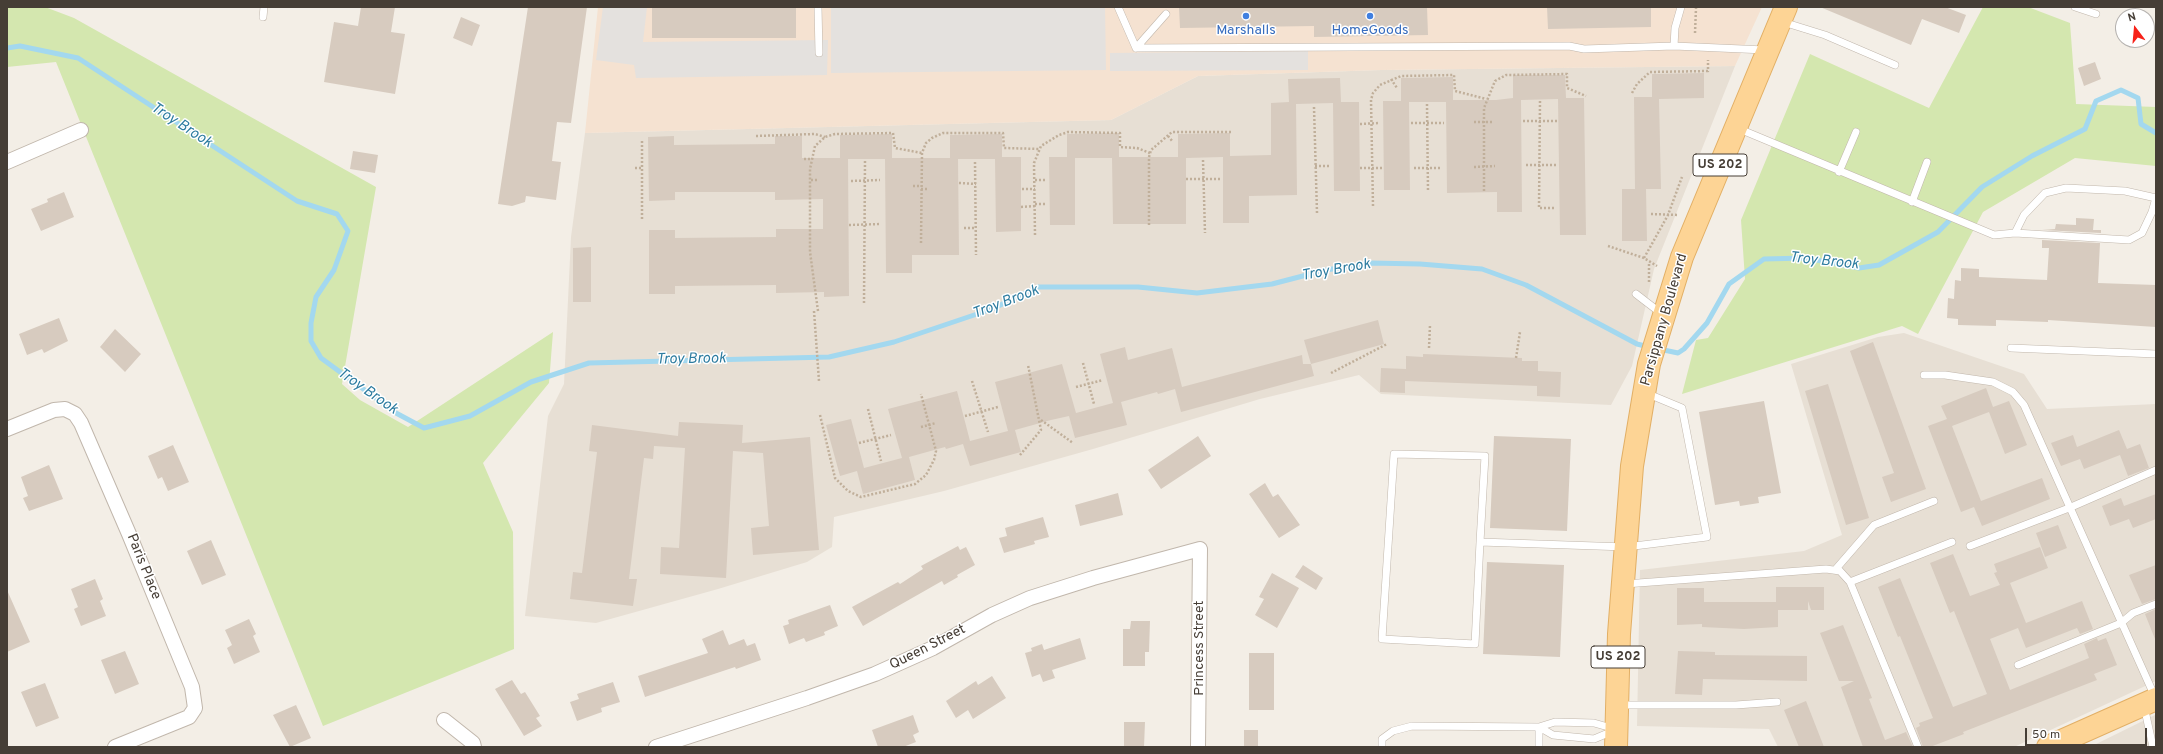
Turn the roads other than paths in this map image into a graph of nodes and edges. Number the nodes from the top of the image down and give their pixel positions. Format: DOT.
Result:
graph roads {
  1 [pos="264,7"];
  2 [pos="818,7"];
  3 [pos="1118,7"];
  4 [pos="1681,7"];
  5 [pos="2075,7"];
  6 [pos="1166,14"];
  7 [pos="1784,14"];
  8 [pos="2096,14"];
  9 [pos="263,17"];
  10 [pos="1674,46"];
  11 [pos="1136,48"];
  12 [pos="1769,50"];
  13 [pos="819,53"];
  14 [pos="1895,65"];
  15 [pos="1735,127"];
  16 [pos="81,130"];
  17 [pos="1856,132"];
  18 [pos="7,162"];
  19 [pos="1927,162"];
  20 [pos="1839,172"];
  21 [pos="2156,198"];
  22 [pos="1912,202"];
  23 [pos="2015,233"];
  24 [pos="1636,294"];
  25 [pos="1662,321"];
  26 [pos="2011,348"];
  27 [pos="2156,354"];
  28 [pos="1924,375"];
  29 [pos="1644,392"];
  30 [pos="7,429"];
  31 [pos="2156,470"];
  32 [pos="1934,500"];
  33 [pos="2069,508"];
  34 [pos="1480,542"];
  35 [pos="1952,542"];
  36 [pos="1970,546"];
  37 [pos="1626,547"];
  38 [pos="1200,549"];
  39 [pos="1835,570"];
  40 [pos="1850,582"];
  41 [pos="1623,585"];
  42 [pos="2156,604"];
  43 [pos="2121,623"];
  44 [pos="2018,664"];
  45 [pos="2152,701"];
  46 [pos="1776,702"];
  47 [pos="1617,705"];
  48 [pos="444,720"];
  49 [pos="1539,727"];
  50 [pos="1616,738"];
  51 [pos="115,747"];
  52 [pos="474,747"];
  53 [pos="656,747"];
  54 [pos="1198,747"];
  55 [pos="1382,747"];
  56 [pos="1539,747"];
  57 [pos="1918,747"];
  58 [pos="2048,747"];
  59 [pos="2153,747"];
  1 -- 9 [label="lane"];
  2 -- 13 [label="lane"];
  3 -- 11 [label="lane"];
  4 -- 10 [label="lane"];
  5 -- 8 [label="lane"];
  6 -- 11 [label="lane"];
  7 -- 12 [label="main road, Parsippany Boulevard / US 202"];
  7 -- 14 [label="lane"];
  10 -- 11 [label="lane"];
  10 -- 12 [label="lane"];
  12 -- 15 [label="main road, Parsippany Boulevard / US 202"];
  15 -- 20 [label="lane"];
  15 -- 25 [label="main road, Parsippany Boulevard / US 202"];
  16 -- 18 [label="street"];
  17 -- 20 [label="lane"];
  19 -- 22 [label="lane"];
  20 -- 22 [label="lane"];
  21 -- 23 [label="lane"];
  21 -- 23 [label="lane"];
  22 -- 23 [label="lane"];
  24 -- 25 [label="lane"];
  25 -- 29 [label="main road, Parsippany Boulevard / US 202"];
  26 -- 27 [label="lane"];
  28 -- 33 [label="lane"];
  29 -- 37 [label="main road, Parsippany Boulevard / US 202"];
  29 -- 37 [label="lane"];
  30 -- 51 [label="street, Paris Place"];
  31 -- 33 [label="lane"];
  32 -- 39 [label="lane"];
  33 -- 36 [label="lane"];
  33 -- 43 [label="lane"];
  34 -- 34 [label="lane"];
  34 -- 37 [label="lane"];
  35 -- 40 [label="lane"];
  37 -- 41 [label="main road, Parsippany Boulevard / US 202"];
  38 -- 53 [label="street, Queen Street"];
  38 -- 54 [label="street, Princess Street"];
  39 -- 40 [label="lane"];
  39 -- 41 [label="lane"];
  40 -- 57 [label="lane"];
  41 -- 47 [label="main road, Parsippany Boulevard / US 202"];
  42 -- 43 [label="lane"];
  43 -- 44 [label="lane"];
  43 -- 45 [label="lane"];
  45 -- 58 [label="main road"];
  45 -- 59 [label="lane"];
  46 -- 47 [label="lane"];
  47 -- 50 [label="main road, Parsippany Boulevard / US 202"];
  48 -- 52 [label="street"];
  49 -- 50 [label="lane"];
  49 -- 50 [label="lane"];
  49 -- 55 [label="lane"];
  49 -- 56 [label="lane"];
}
